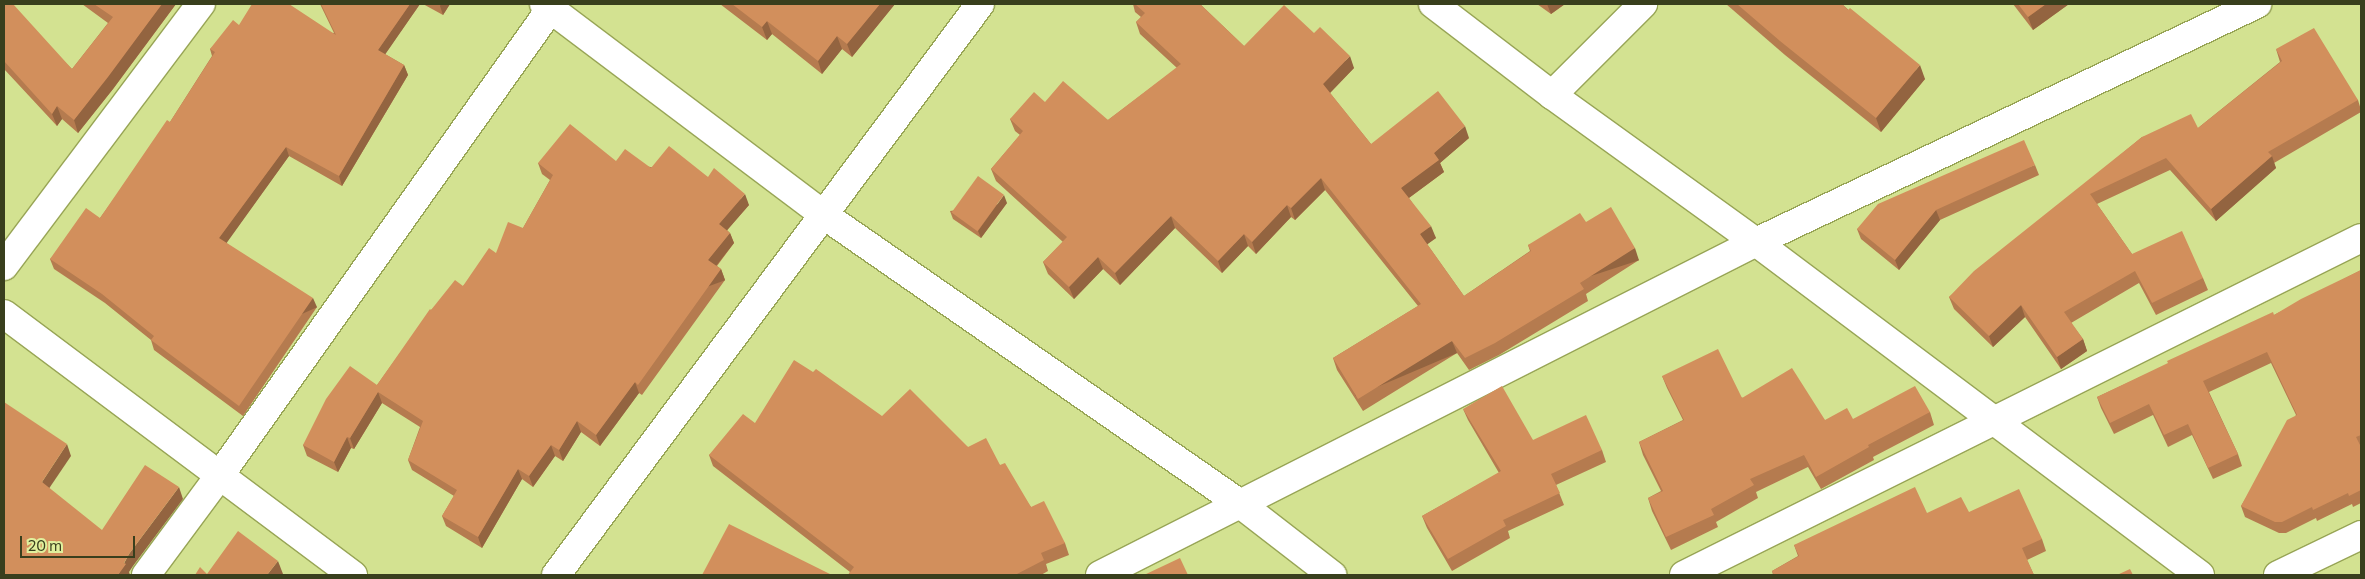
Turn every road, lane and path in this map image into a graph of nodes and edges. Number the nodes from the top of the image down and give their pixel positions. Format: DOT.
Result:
graph roads {
  1 [pos="201,4"];
  2 [pos="980,4"];
  3 [pos="1433,4"];
  4 [pos="1643,4"];
  5 [pos="2258,4"];
  6 [pos="550,5"];
  7 [pos="1552,95"];
  8 [pos="824,215"];
  9 [pos="2361,238"];
  10 [pos="1756,242"];
  11 [pos="4,266"];
  12 [pos="4,314"];
  13 [pos="1992,420"];
  14 [pos="220,475"];
  15 [pos="1239,503"];
  16 [pos="2361,535"];
  17 [pos="146,575"];
  18 [pos="353,575"];
  19 [pos="556,575"];
  20 [pos="1100,575"];
  21 [pos="1332,575"];
  22 [pos="1684,575"];
  23 [pos="2200,575"];
  24 [pos="2278,575"];
  1 -- 11 [label="street"];
  2 -- 8 [label="street"];
  3 -- 7 [label="street"];
  4 -- 7 [label="street"];
  5 -- 10 [label="street"];
  6 -- 8 [label="street"];
  6 -- 14 [label="street"];
  7 -- 10 [label="street"];
  8 -- 15 [label="street"];
  8 -- 19 [label="street"];
  9 -- 13 [label="street"];
  10 -- 13 [label="street"];
  10 -- 15 [label="street"];
  12 -- 14 [label="street"];
  13 -- 22 [label="street"];
  13 -- 23 [label="street"];
  14 -- 17 [label="street"];
  14 -- 18 [label="street"];
  15 -- 20 [label="street"];
  15 -- 21 [label="street"];
  16 -- 24 [label="street"];
}
